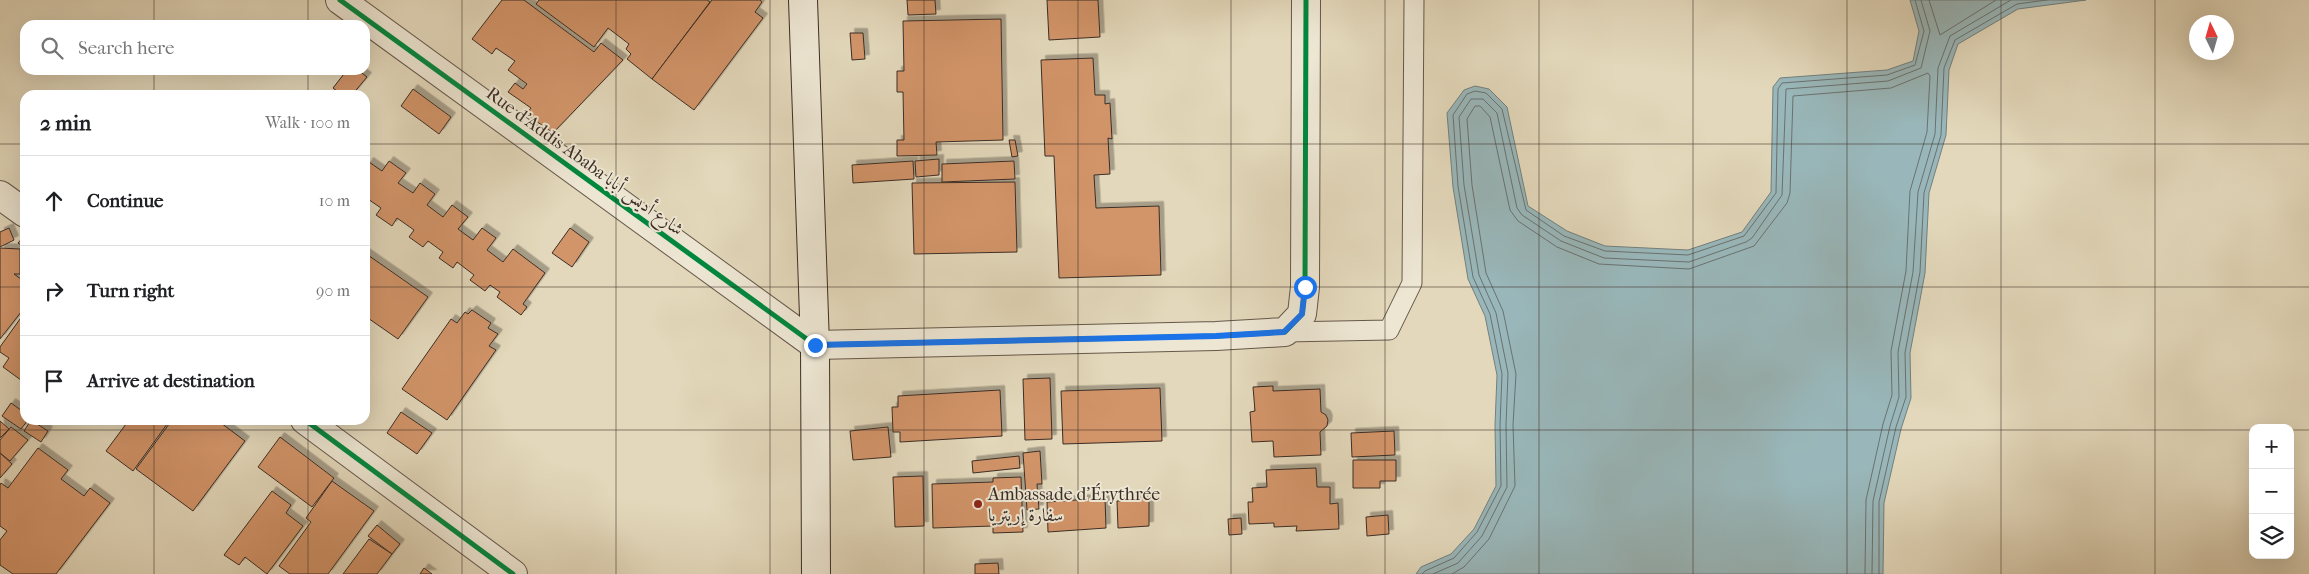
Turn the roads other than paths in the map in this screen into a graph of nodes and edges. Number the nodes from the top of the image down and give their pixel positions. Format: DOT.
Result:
graph roads {
  1 [pos="340,0"];
  2 [pos="803,0"];
  3 [pos="1306,0"];
  4 [pos="1414,0"];
  5 [pos="368,20"];
  6 [pos="370,22"];
  7 [pos="0,195"];
  8 [pos="20,209"];
  9 [pos="1284,332"];
  10 [pos="815,345"];
  11 [pos="312,425"];
  12 [pos="513,574"];
  13 [pos="816,574"];
  1 -- 5 [label="street, Rue d'Addis Ababa شارع أديس أبابا"];
  2 -- 10 [label="street"];
  3 -- 9 [label="street"];
  4 -- 9 [label="lane"];
  6 -- 10 [label="street, Rue d'Addis Ababa شارع أديس أبابا"];
  7 -- 8 [label="street"];
  9 -- 10 [label="street"];
  10 -- 13 [label="street"];
  11 -- 12 [label="street"];
}
